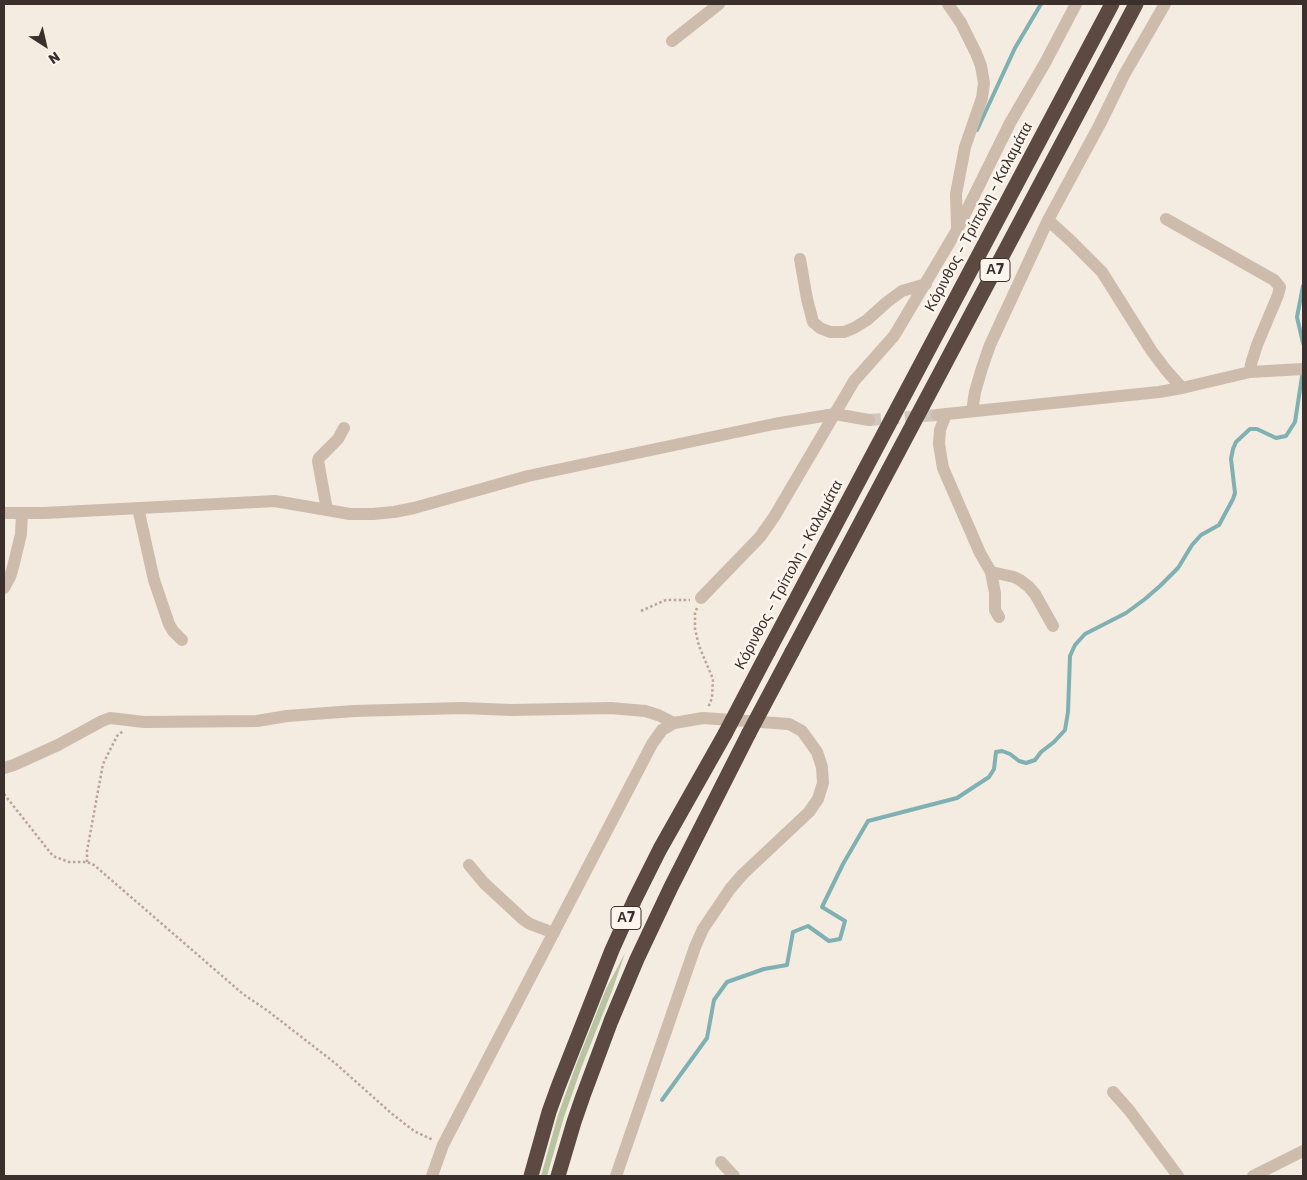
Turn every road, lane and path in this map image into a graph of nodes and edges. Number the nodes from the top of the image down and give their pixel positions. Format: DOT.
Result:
graph roads {
  1 [pos="719,4"];
  2 [pos="948,4"];
  3 [pos="1076,4"];
  4 [pos="1112,4"];
  5 [pos="1136,4"];
  6 [pos="1165,4"];
  7 [pos="672,41"];
  8 [pos="1166,219"];
  9 [pos="1048,220"];
  10 [pos="957,230"];
  11 [pos="800,259"];
  12 [pos="926,284"];
  13 [pos="1301,369"];
  14 [pos="1250,372"];
  15 [pos="1182,388"];
  16 [pos="972,411"];
  17 [pos="835,414"];
  18 [pos="869,420"];
  19 [pos="344,428"];
  20 [pos="138,508"];
  21 [pos="328,510"];
  22 [pos="4,513"];
  23 [pos="22,513"];
  24 [pos="992,572"];
  25 [pos="4,588"];
  26 [pos="701,598"];
  27 [pos="641,611"];
  28 [pos="999,617"];
  29 [pos="1053,626"];
  30 [pos="182,640"];
  31 [pos="703,718"];
  32 [pos="136,721"];
  33 [pos="674,722"];
  34 [pos="4,768"];
  35 [pos="4,794"];
  36 [pos="87,862"];
  37 [pos="469,865"];
  38 [pos="554,933"];
  39 [pos="1113,1092"];
  40 [pos="549,1112"];
  41 [pos="443,1145"];
  42 [pos="1303,1150"];
  43 [pos="721,1162"];
  44 [pos="1270,1172"];
  45 [pos="432,1176"];
  46 [pos="522,1176"];
  47 [pos="531,1176"];
  48 [pos="558,1176"];
  49 [pos="616,1176"];
  50 [pos="734,1176"];
  51 [pos="1178,1176"];
  52 [pos="1253,1176"];
  1 -- 7 [label="street"];
  2 -- 10 [label="street"];
  3 -- 10 [label="street"];
  4 -- 40 [label="highway, Κόρινθος - Τρίπολη - Καλαμάτα / Α7, bridge"];
  5 -- 48 [label="highway, Α7, bridge"];
  6 -- 9 [label="street"];
  8 -- 14 [label="street"];
  9 -- 15 [label="street"];
  9 -- 16 [label="street"];
  10 -- 12 [label="street"];
  11 -- 12 [label="street"];
  12 -- 17 [label="street"];
  13 -- 14 [label="street"];
  14 -- 15 [label="street"];
  15 -- 16 [label="street"];
  16 -- 24 [label="street"];
  17 -- 18 [label="street"];
  17 -- 21 [label="street"];
  17 -- 26 [label="street"];
  19 -- 21 [label="street"];
  20 -- 21 [label="street"];
  20 -- 23 [label="street"];
  20 -- 30 [label="street"];
  22 -- 23 [label="street"];
  23 -- 25 [label="street"];
  24 -- 28 [label="street"];
  24 -- 29 [label="street"];
  26 -- 27 [label="path"];
  26 -- 31 [label="path"];
  31 -- 33 [label="street"];
  31 -- 49 [label="street"];
  32 -- 33 [label="street"];
  32 -- 34 [label="street"];
  32 -- 36 [label="path"];
  33 -- 38 [label="street"];
  35 -- 36 [label="path"];
  36 -- 41 [label="path"];
  37 -- 38 [label="street"];
  38 -- 41 [label="street"];
  39 -- 51 [label="street"];
  40 -- 46 [label="highway"];
  40 -- 47 [label="highway, Κόρινθος - Τρίπολη - Καλαμάτα / Α7"];
  41 -- 45 [label="street"];
  42 -- 44 [label="street"];
  43 -- 50 [label="street"];
  44 -- 52 [label="street"];
}
